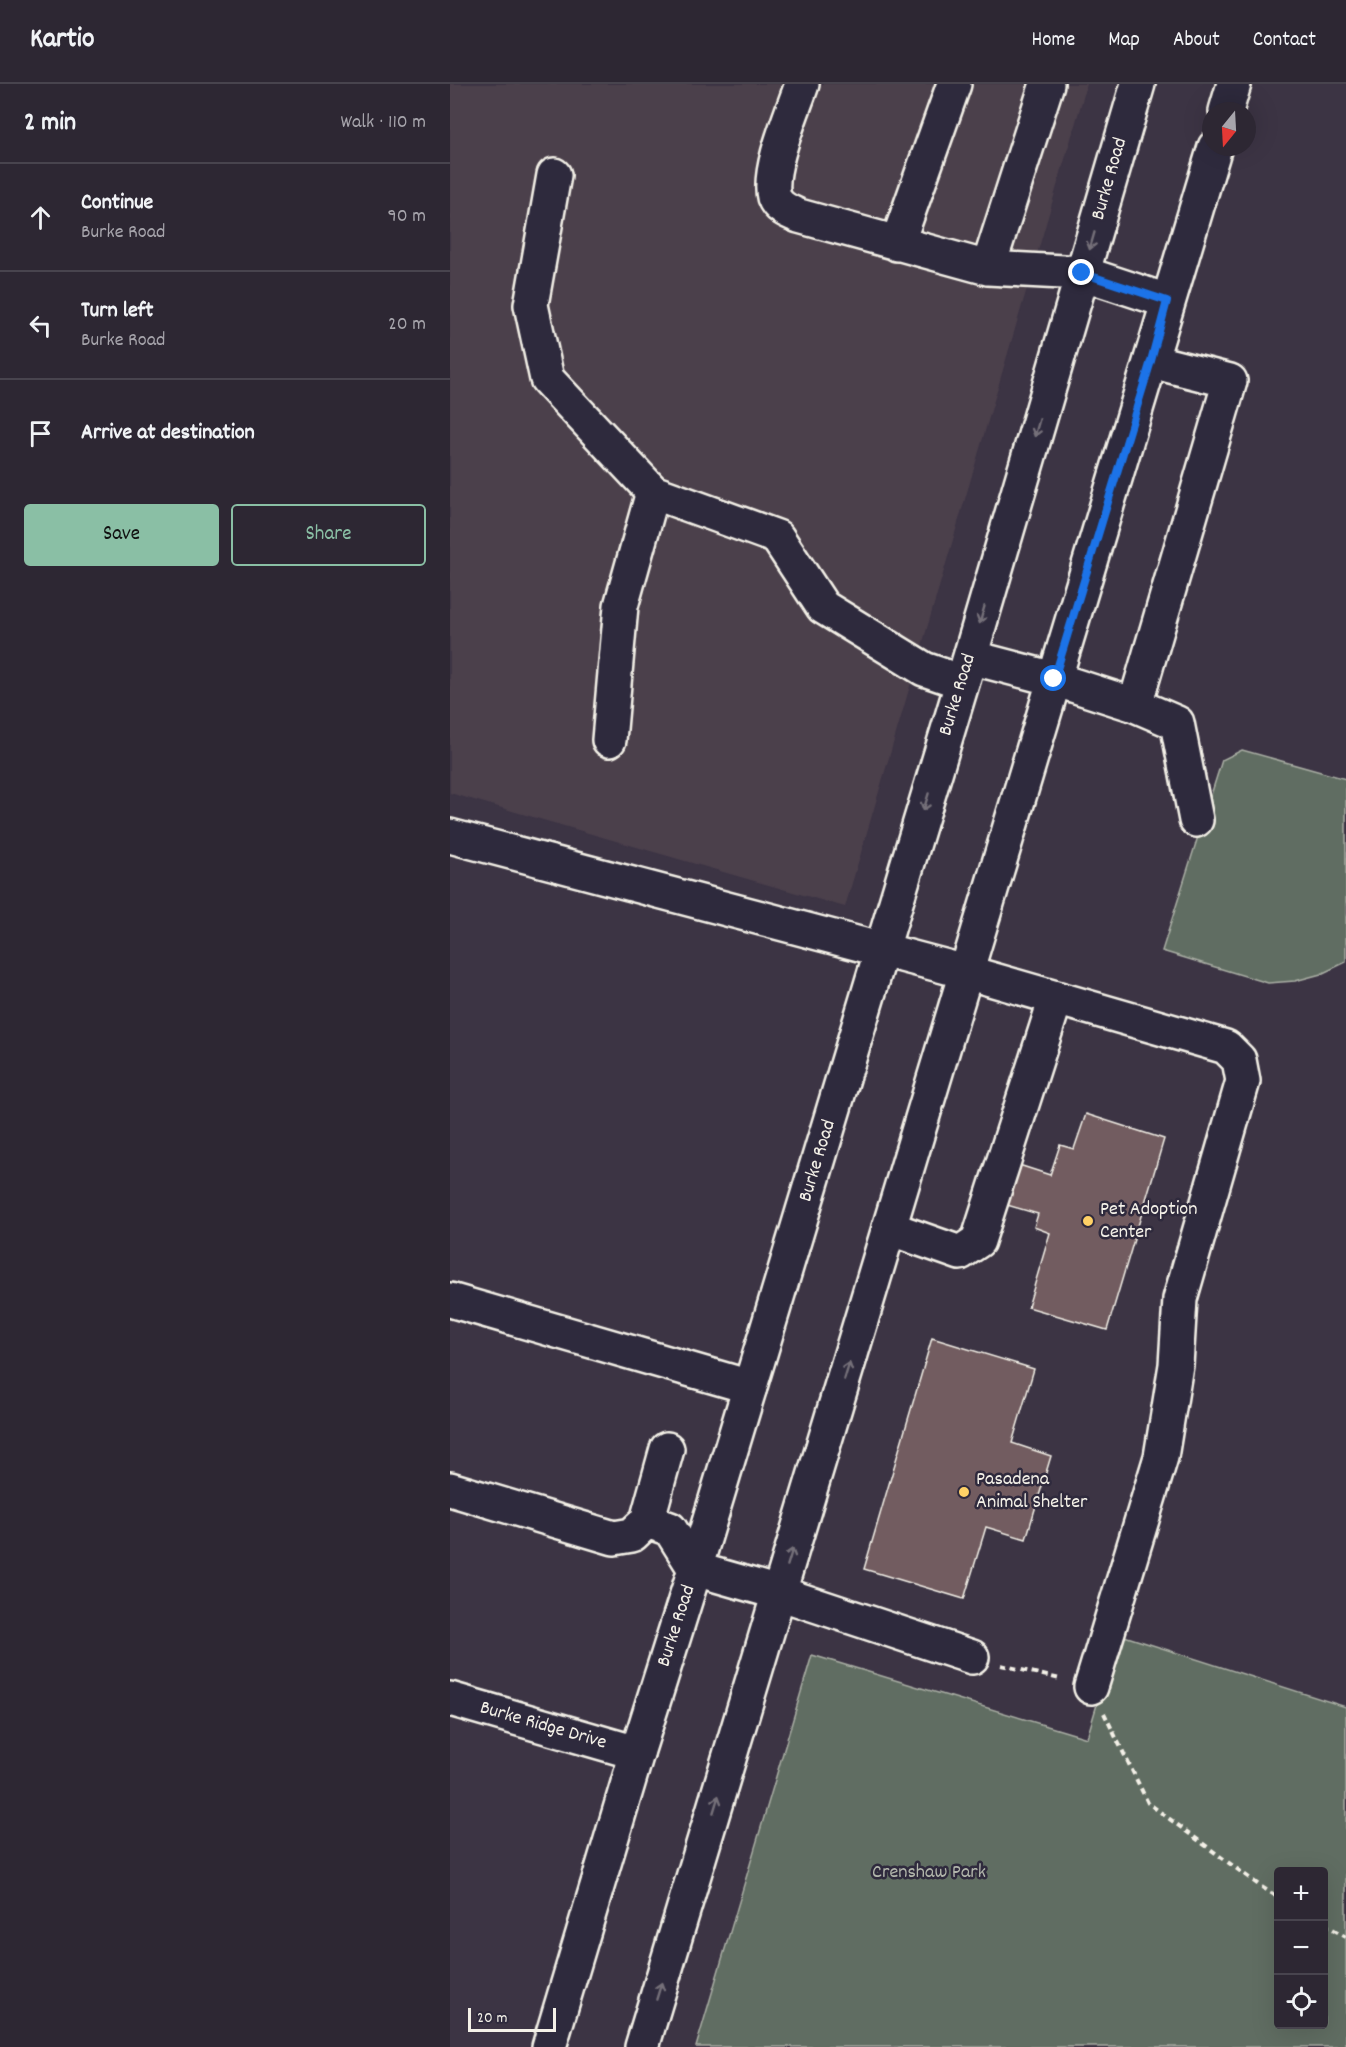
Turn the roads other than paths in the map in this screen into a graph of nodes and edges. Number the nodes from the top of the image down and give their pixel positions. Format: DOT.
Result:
graph roads {
  1 [pos="802,84"];
  2 [pos="954,84"];
  3 [pos="1047,84"];
  4 [pos="1138,84"];
  5 [pos="1234,84"];
  6 [pos="1229,102"];
  7 [pos="1212,156"];
  8 [pos="554,175"];
  9 [pos="897,244"];
  10 [pos="988,268"];
  11 [pos="1082,273"];
  12 [pos="1167,301"];
  13 [pos="1151,361"];
  14 [pos="653,492"];
  15 [pos="966,670"];
  16 [pos="1054,679"];
  17 [pos="1135,705"];
  18 [pos="609,740"];
  19 [pos="1196,820"];
  20 [pos="450,836"];
  21 [pos="881,950"];
  22 [pos="966,972"];
  23 [pos="1056,998"];
  24 [pos="889,1228"];
  25 [pos="450,1300"];
  26 [pos="750,1387"];
  27 [pos="667,1449"];
  28 [pos="450,1489"];
  29 [pos="647,1521"];
  30 [pos="695,1569"];
  31 [pos="780,1593"];
  32 [pos="972,1658"];
  33 [pos="1091,1687"];
  34 [pos="450,1699"];
  35 [pos="637,1753"];
  36 [pos="549,2047"];
  37 [pos="642,2047"];
  1 -- 9 [label="main road"];
  2 -- 9 [label="main road"];
  3 -- 10 [label="main road"];
  4 -- 11 [label="main road, Burke Road, one-way"];
  5 -- 6 [label="main road"];
  7 -- 12 [label="main road"];
  8 -- 14 [label="main road"];
  9 -- 10 [label="main road"];
  10 -- 11 [label="main road"];
  11 -- 12 [label="main road"];
  11 -- 15 [label="main road, Burke Road, one-way"];
  12 -- 13 [label="main road"];
  13 -- 16 [label="main road"];
  13 -- 17 [label="main road"];
  14 -- 15 [label="main road"];
  14 -- 18 [label="main road"];
  15 -- 16 [label="main road"];
  15 -- 21 [label="main road, Burke Road, one-way"];
  16 -- 17 [label="main road"];
  16 -- 22 [label="main road"];
  17 -- 19 [label="main road"];
  20 -- 21 [label="main road"];
  21 -- 22 [label="main road"];
  21 -- 26 [label="main road, Burke Road"];
  22 -- 23 [label="main road"];
  22 -- 24 [label="main road"];
  23 -- 24 [label="main road"];
  23 -- 33 [label="main road"];
  31 -- 24 [label="main road, one-way"];
  25 -- 26 [label="main road"];
  26 -- 30 [label="main road, Burke Road"];
  27 -- 29 [label="main road"];
  28 -- 29 [label="main road"];
  29 -- 30 [label="main road"];
  30 -- 31 [label="main road"];
  30 -- 35 [label="main road, Burke Road"];
  31 -- 32 [label="main road"];
  37 -- 31 [label="main road, one-way"];
  34 -- 35 [label="main road, Burke Ridge Drive"];
  35 -- 36 [label="main road, Burke Road"];
}
